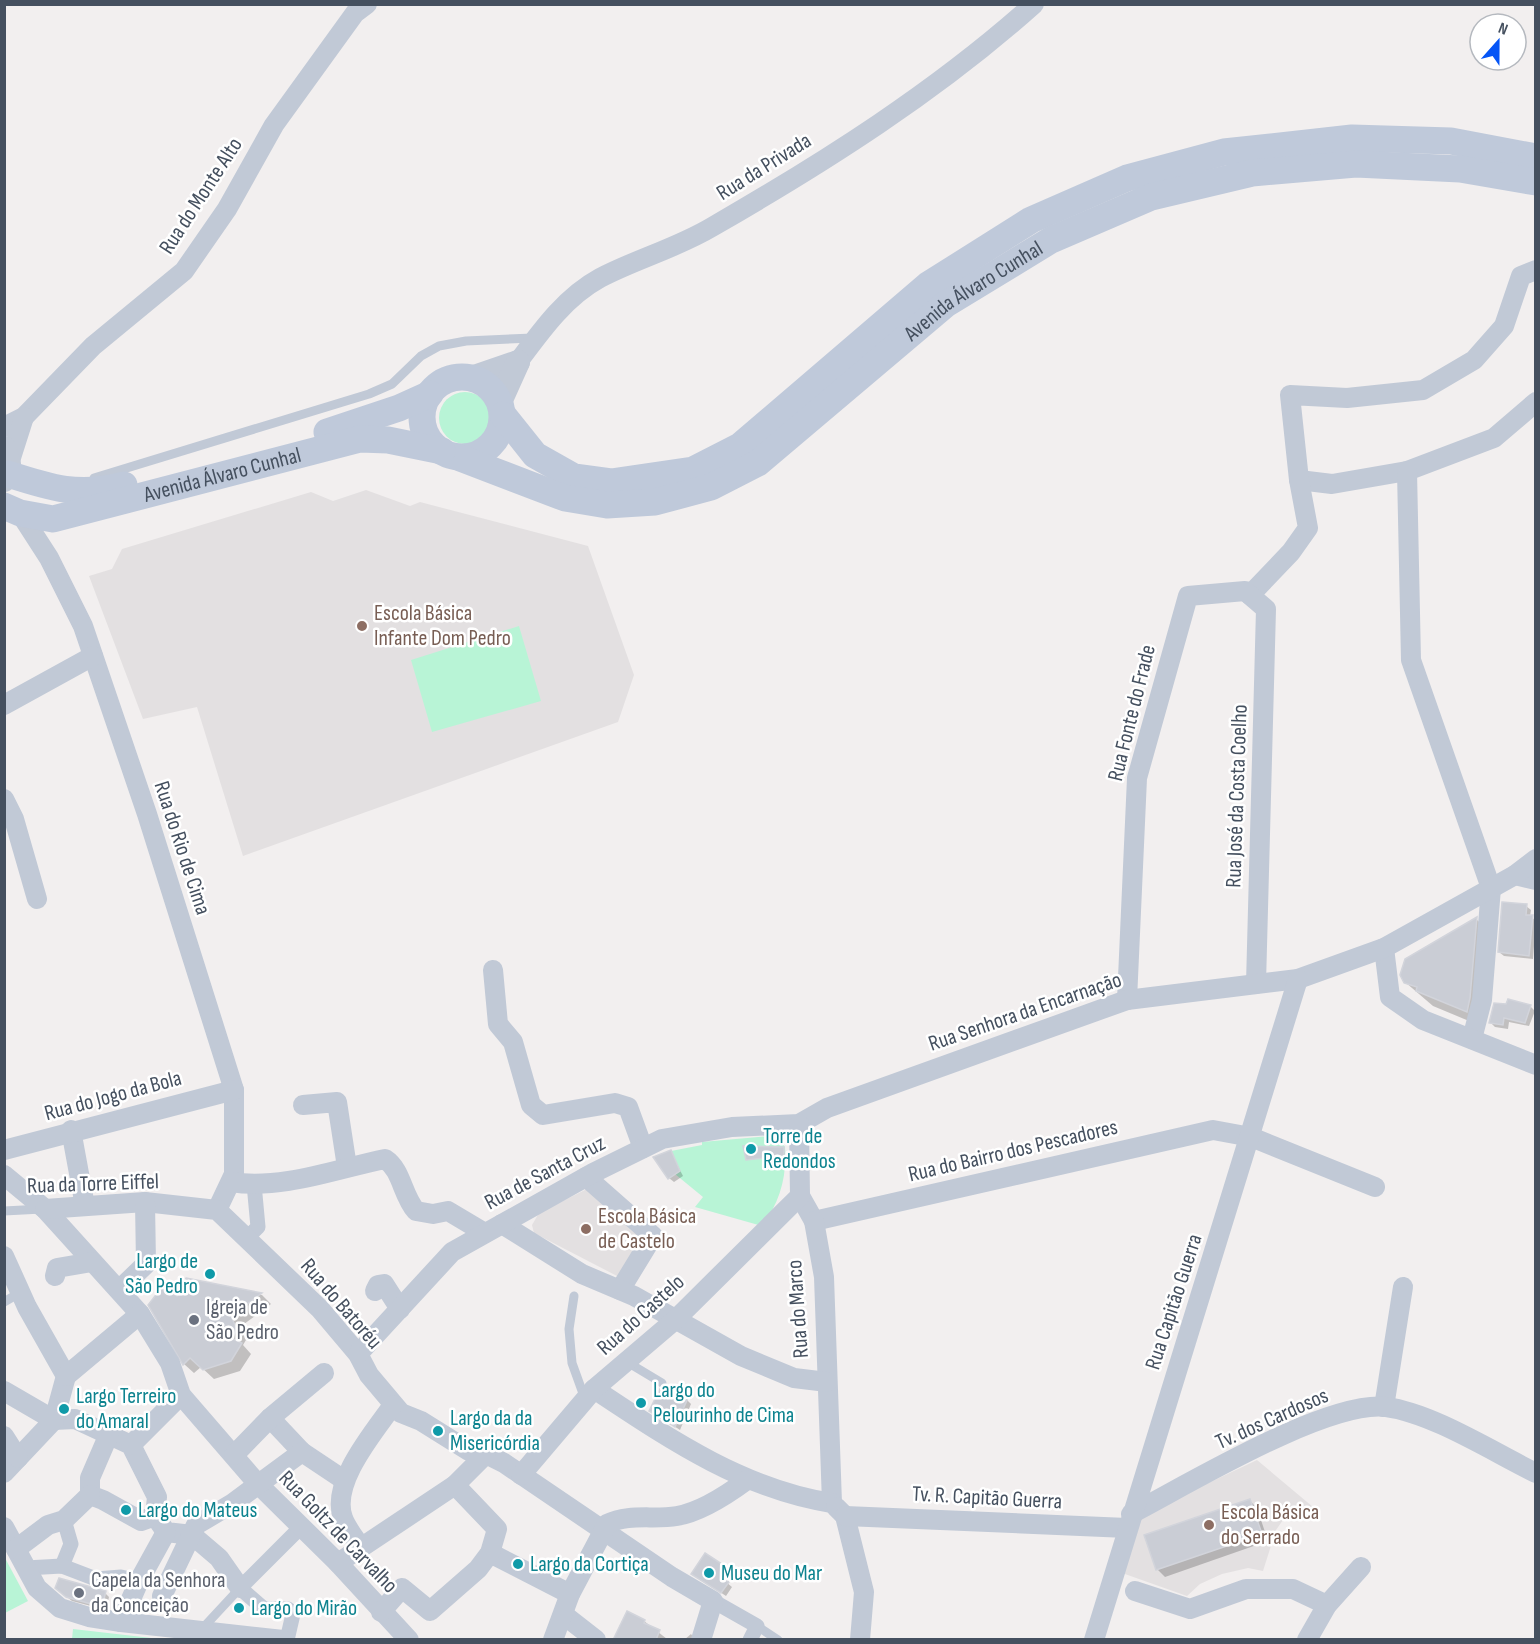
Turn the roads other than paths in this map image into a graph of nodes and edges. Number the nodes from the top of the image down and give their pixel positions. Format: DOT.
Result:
graph roads {
  1 [pos="367,4"];
  2 [pos="1034,4"];
  3 [pos="1536,157"];
  4 [pos="1536,182"];
  5 [pos="1536,270"];
  6 [pos="536,338"];
  7 [pos="518,362"];
  8 [pos="471,378"];
  9 [pos="430,394"];
  10 [pos="1536,402"];
  11 [pos="501,409"];
  12 [pos="24,417"];
  13 [pos="4,427"];
  14 [pos="451,455"];
  15 [pos="7,467"];
  16 [pos="1407,471"];
  17 [pos="1299,480"];
  18 [pos="41,485"];
  19 [pos="12,510"];
  20 [pos="1250,595"];
  21 [pos="93,656"];
  22 [pos="4,705"];
  23 [pos="4,799"];
  24 [pos="1536,860"];
  25 [pos="1515,875"];
  26 [pos="1536,880"];
  27 [pos="1491,888"];
  28 [pos="37,899"];
  29 [pos="1384,948"];
  30 [pos="493,970"];
  31 [pos="1298,979"];
  32 [pos="1256,984"];
  33 [pos="1127,1000"];
  34 [pos="1472,1039"];
  35 [pos="1536,1065"];
  36 [pos="234,1090"];
  37 [pos="303,1105"];
  38 [pos="799,1124"];
  39 [pos="71,1130"];
  40 [pos="1251,1137"];
  41 [pos="643,1148"];
  42 [pos="4,1150"];
  43 [pos="347,1167"];
  44 [pos="4,1175"];
  45 [pos="586,1177"];
  46 [pos="231,1182"];
  47 [pos="254,1184"];
  48 [pos="1375,1187"];
  49 [pos="800,1196"];
  50 [pos="145,1202"];
  51 [pos="85,1206"];
  52 [pos="45,1209"];
  53 [pos="217,1210"];
  54 [pos="4,1211"];
  55 [pos="814,1221"];
  56 [pos="493,1228"];
  57 [pos="252,1233"];
  58 [pos="4,1256"];
  59 [pos="93,1262"];
  60 [pos="55,1276"];
  61 [pos="1403,1287"];
  62 [pos="119,1290"];
  63 [pos="620,1290"];
  64 [pos="375,1291"];
  65 [pos="573,1296"];
  66 [pos="13,1297"];
  67 [pos="400,1309"];
  68 [pos="140,1314"];
  69 [pos="675,1320"];
  70 [pos="358,1354"];
  71 [pos="627,1362"];
  72 [pos="324,1373"];
  73 [pos="66,1376"];
  74 [pos="827,1382"];
  75 [pos="662,1383"];
  76 [pos="4,1391"];
  77 [pos="589,1394"];
  78 [pos="181,1395"];
  79 [pos="393,1405"];
  80 [pos="1384,1407"];
  81 [pos="270,1418"];
  82 [pos="54,1420"];
  83 [pos="109,1434"];
  84 [pos="4,1436"];
  85 [pos="131,1445"];
  86 [pos="302,1452"];
  87 [pos="486,1454"];
  88 [pos="234,1455"];
  89 [pos="18,1458"];
  90 [pos="4,1473"];
  91 [pos="1536,1473"];
  92 [pos="521,1475"];
  93 [pos="344,1480"];
  94 [pos="747,1480"];
  95 [pos="257,1483"];
  96 [pos="455,1485"];
  97 [pos="90,1495"];
  98 [pos="838,1509"];
  99 [pos="64,1520"];
  100 [pos="1129,1521"];
  101 [pos="161,1524"];
  102 [pos="302,1526"];
  103 [pos="4,1527"];
  104 [pos="603,1530"];
  105 [pos="192,1535"];
  106 [pos="360,1546"];
  107 [pos="16,1549"];
  108 [pos="490,1553"];
  109 [pos="338,1563"];
  110 [pos="62,1566"];
  111 [pos="1361,1567"];
  112 [pos="26,1568"];
  113 [pos="139,1581"];
  114 [pos="240,1588"];
  115 [pos="1135,1591"];
  116 [pos="570,1594"];
  117 [pos="162,1596"];
  118 [pos="713,1601"];
  119 [pos="1327,1605"];
  120 [pos="381,1612"];
  121 [pos="564,1615"];
  122 [pos="122,1622"];
  123 [pos="200,1630"];
  124 [pos="754,1633"];
  125 [pos="285,1640"];
  126 [pos="409,1640"];
  127 [pos="553,1640"];
  128 [pos="596,1640"];
  129 [pos="701,1640"];
  130 [pos="778,1640"];
  131 [pos="860,1640"];
  132 [pos="1094,1640"];
  133 [pos="1307,1640"];
  1 -- 12 [label="street, Rua do Monte Alto"];
  2 -- 6 [label="street, Rua da Privada"];
  3 -- 11 [label="main road, Avenida Álvaro Cunhal"];
  4 -- 14 [label="main road, Avenida Álvaro Cunhal"];
  5 -- 17 [label="street"];
  6 -- 7 [label="street, Rua da Privada"];
  6 -- 18 [label="lane"];
  7 -- 8 [label="street"];
  7 -- 11 [label="street"];
  8 -- 9 [label="main road"];
  8 -- 11 [label="main road"];
  9 -- 14 [label="main road"];
  9 -- 18 [label="main road, Avenida Álvaro Cunhal"];
  10 -- 16 [label="street"];
  11 -- 14 [label="main road"];
  12 -- 13 [label="street"];
  12 -- 15 [label="street"];
  14 -- 19 [label="main road, Avenida Álvaro Cunhal"];
  15 -- 18 [label="main road, Avenida Álvaro Cunhal"];
  16 -- 17 [label="street"];
  16 -- 27 [label="street"];
  17 -- 20 [label="street"];
  19 -- 21 [label="street, Rua do Rio de Cima"];
  20 -- 32 [label="street, Rua José da Costa Coelho"];
  20 -- 33 [label="street, Rua Fonte do Frade"];
  21 -- 22 [label="street"];
  21 -- 36 [label="street, Rua do Rio de Cima"];
  23 -- 28 [label="street"];
  24 -- 25 [label="street, Rua Senhora da Encarnação"];
  25 -- 26 [label="street"];
  25 -- 27 [label="street, Rua Senhora da Encarnação"];
  27 -- 29 [label="street, Rua Senhora da Encarnação"];
  27 -- 34 [label="street"];
  29 -- 31 [label="street, Rua Senhora da Encarnação"];
  29 -- 34 [label="street"];
  30 -- 41 [label="street"];
  31 -- 32 [label="street, Rua Senhora da Encarnação"];
  31 -- 40 [label="street, Rua Capitão Guerra"];
  32 -- 33 [label="street, Rua Senhora da Encarnação"];
  33 -- 38 [label="street, Rua Senhora da Encarnação"];
  34 -- 35 [label="street"];
  36 -- 39 [label="street, Rua do Jogo da Bola"];
  36 -- 46 [label="street, Rua do Rio de Cima"];
  37 -- 43 [label="street"];
  38 -- 41 [label="street, Rua de Santa Cruz"];
  38 -- 49 [label="street"];
  39 -- 42 [label="street, Rua do Jogo da Bola"];
  39 -- 51 [label="street"];
  40 -- 48 [label="street, Rua do Bairro dos Pescadores"];
  40 -- 55 [label="street, Rua do Bairro dos Pescadores"];
  40 -- 100 [label="street, Rua Capitão Guerra"];
  41 -- 45 [label="street, Rua de Santa Cruz"];
  43 -- 47 [label="street"];
  43 -- 56 [label="street"];
  44 -- 52 [label="street"];
  45 -- 56 [label="street, Rua de Santa Cruz"];
  45 -- 63 [label="street"];
  46 -- 47 [label="street"];
  46 -- 53 [label="street, Rua do Rio de Cima"];
  47 -- 57 [label="street"];
  49 -- 55 [label="street"];
  49 -- 69 [label="street, Rua do Castelo"];
  50 -- 51 [label="street, Rua da Torre Eiffel"];
  50 -- 53 [label="street, Rua da Torre Eiffel"];
  50 -- 62 [label="street"];
  51 -- 52 [label="street, Rua da Torre Eiffel"];
  52 -- 54 [label="lane, Rua da Torre Eiffel"];
  52 -- 59 [label="street"];
  53 -- 57 [label="street, Rua do Batoréu"];
  55 -- 74 [label="street, Rua do Marco"];
  56 -- 63 [label="street"];
  56 -- 67 [label="street, Rua de Santa Cruz"];
  57 -- 70 [label="street, Rua do Batoréu"];
  58 -- 66 [label="street"];
  59 -- 60 [label="street"];
  59 -- 62 [label="street"];
  61 -- 80 [label="street"];
  62 -- 68 [label="street"];
  63 -- 69 [label="street"];
  64 -- 67 [label="street"];
  65 -- 77 [label="lane"];
  66 -- 73 [label="street"];
  67 -- 70 [label="street, Rua de Santa Cruz"];
  68 -- 73 [label="street"];
  68 -- 78 [label="street"];
  69 -- 71 [label="street, Rua do Castelo"];
  69 -- 74 [label="street"];
  70 -- 79 [label="street, Rua do Batoréu"];
  71 -- 75 [label="lane"];
  71 -- 77 [label="street, Rua do Castelo"];
  72 -- 81 [label="street"];
  73 -- 82 [label="street"];
  74 -- 98 [label="street, Rua do Marco"];
  76 -- 82 [label="street"];
  77 -- 92 [label="street, Rua do Castelo"];
  77 -- 94 [label="street, Tv. R. Capitão Guerra"];
  78 -- 85 [label="street"];
  78 -- 88 [label="street, Rua Goltz de Carvalho"];
  79 -- 87 [label="street"];
  79 -- 93 [label="street"];
  80 -- 91 [label="street, Tv. dos Cardosos"];
  80 -- 100 [label="street, Tv. dos Cardosos"];
  81 -- 86 [label="street"];
  81 -- 88 [label="street"];
  82 -- 83 [label="street"];
  82 -- 89 [label="street"];
  83 -- 85 [label="street"];
  83 -- 97 [label="street"];
  84 -- 89 [label="street"];
  85 -- 101 [label="street"];
  86 -- 93 [label="street"];
  86 -- 95 [label="street"];
  87 -- 92 [label="street"];
  87 -- 96 [label="street"];
  88 -- 95 [label="street, Rua Goltz de Carvalho"];
  89 -- 90 [label="street"];
  92 -- 104 [label="street"];
  93 -- 106 [label="street"];
  94 -- 98 [label="street, Tv. R. Capitão Guerra"];
  94 -- 104 [label="street"];
  95 -- 102 [label="street, Rua Goltz de Carvalho"];
  95 -- 105 [label="street"];
  96 -- 106 [label="street"];
  96 -- 108 [label="street"];
  97 -- 99 [label="street"];
  97 -- 101 [label="street"];
  98 -- 100 [label="street, Tv. R. Capitão Guerra"];
  98 -- 131 [label="street, Rua do Marco"];
  99 -- 107 [label="street"];
  99 -- 110 [label="street"];
  100 -- 132 [label="street, Rua Capitão Guerra"];
  101 -- 105 [label="street"];
  101 -- 113 [label="street"];
  102 -- 109 [label="street, Rua Goltz de Carvalho"];
  102 -- 114 [label="street"];
  103 -- 107 [label="street"];
  104 -- 116 [label="street"];
  104 -- 118 [label="street"];
  105 -- 114 [label="street"];
  105 -- 117 [label="street"];
  106 -- 109 [label="street"];
  107 -- 112 [label="street"];
  108 -- 116 [label="street"];
  108 -- 120 [label="street"];
  109 -- 120 [label="street, Rua Goltz de Carvalho"];
  110 -- 112 [label="street"];
  110 -- 113 [label="street"];
  111 -- 119 [label="street"];
  112 -- 122 [label="street"];
  113 -- 122 [label="street"];
  114 -- 123 [label="lane"];
  114 -- 125 [label="street"];
  115 -- 119 [label="street"];
  116 -- 121 [label="street"];
  118 -- 124 [label="street"];
  118 -- 129 [label="street"];
  119 -- 133 [label="street"];
  120 -- 126 [label="street, Rua Goltz de Carvalho"];
  121 -- 127 [label="street"];
  121 -- 128 [label="street"];
  122 -- 123 [label="street"];
  123 -- 125 [label="street"];
  124 -- 130 [label="lane"];
}
